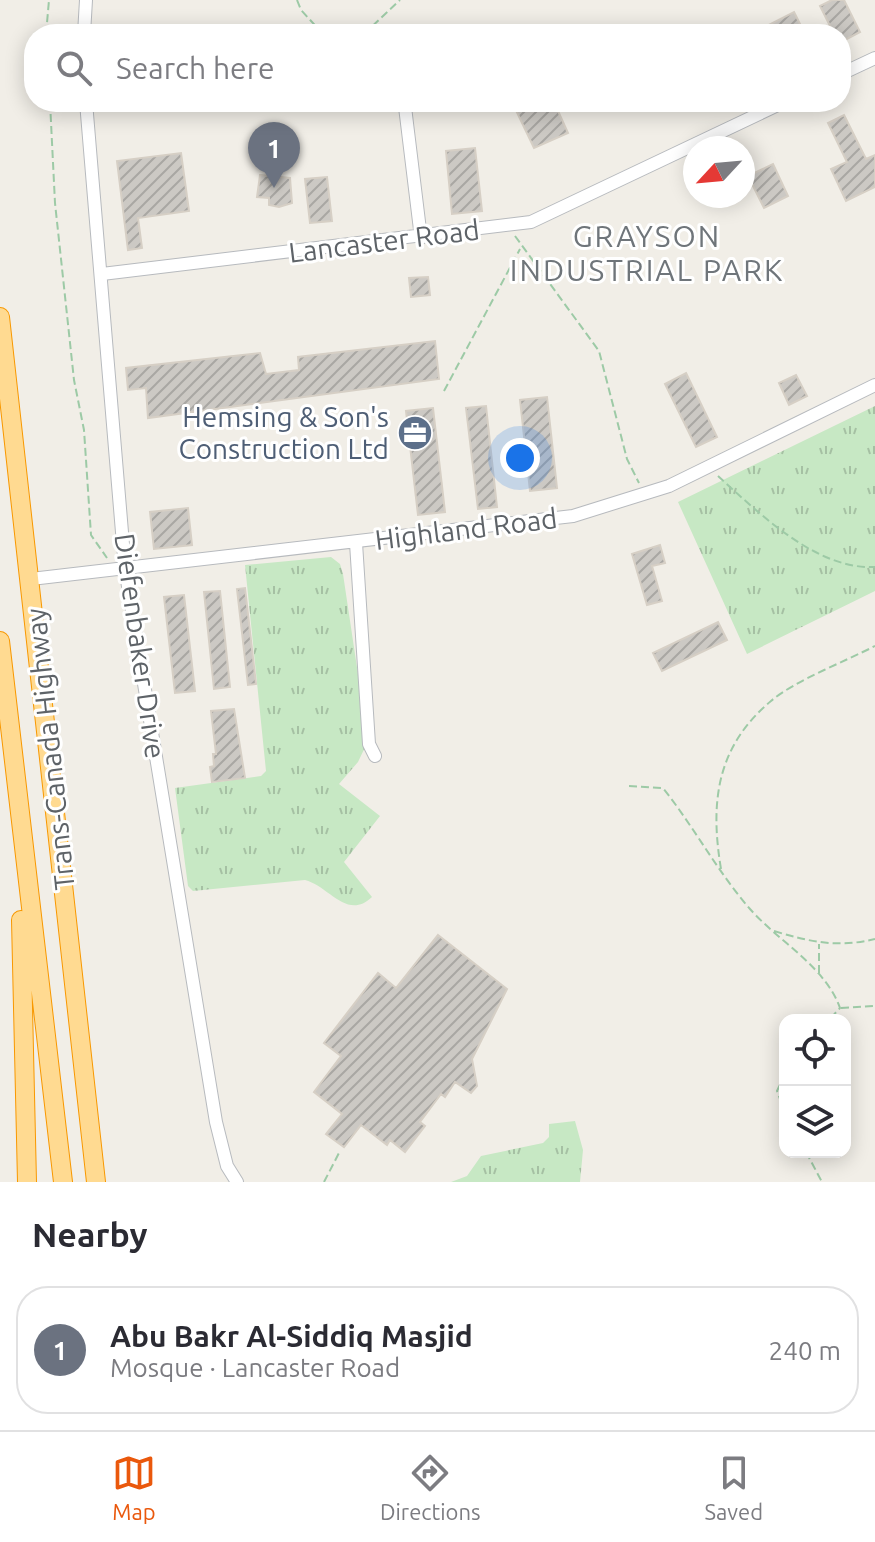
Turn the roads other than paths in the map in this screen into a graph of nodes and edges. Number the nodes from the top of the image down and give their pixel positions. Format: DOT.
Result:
graph roads {
  1 [pos="86,0"];
  2 [pos="85,24"];
  3 [pos="875,58"];
  4 [pos="851,69"];
  5 [pos="87,112"];
  6 [pos="406,112"];
  7 [pos="763,112"];
  8 [pos="421,238"];
  9 [pos="102,274"];
  10 [pos="0,317"];
  11 [pos="875,385"];
  12 [pos="356,543"];
  13 [pos="125,568"];
  14 [pos="31,579"];
  15 [pos="0,641"];
  16 [pos="375,756"];
  17 [pos="19,818"];
  18 [pos="27,1182"];
  19 [pos="63,1182"];
  20 [pos="96,1182"];
  21 [pos="237,1182"];
  1 -- 2 [label="street"];
  3 -- 4 [label="street"];
  5 -- 9 [label="street, Diefenbaker Drive"];
  6 -- 8 [label="street"];
  7 -- 8 [label="street, Lancaster Road"];
  8 -- 9 [label="street, Lancaster Road"];
  9 -- 13 [label="street, Diefenbaker Drive"];
  10 -- 14 [label="highway, Trans-Canada Highway"];
  11 -- 12 [label="street, Highland Road"];
  12 -- 13 [label="street, Highland Road"];
  12 -- 16 [label="street"];
  13 -- 14 [label="street, Highland Road"];
  13 -- 21 [label="street, Diefenbaker Drive"];
  14 -- 20 [label="highway, Trans-Canada Highway"];
  15 -- 17 [label="highway, Trans-Canada Highway"];
  17 -- 18 [label="highway"];
  17 -- 19 [label="highway, Trans-Canada Highway"];
}
